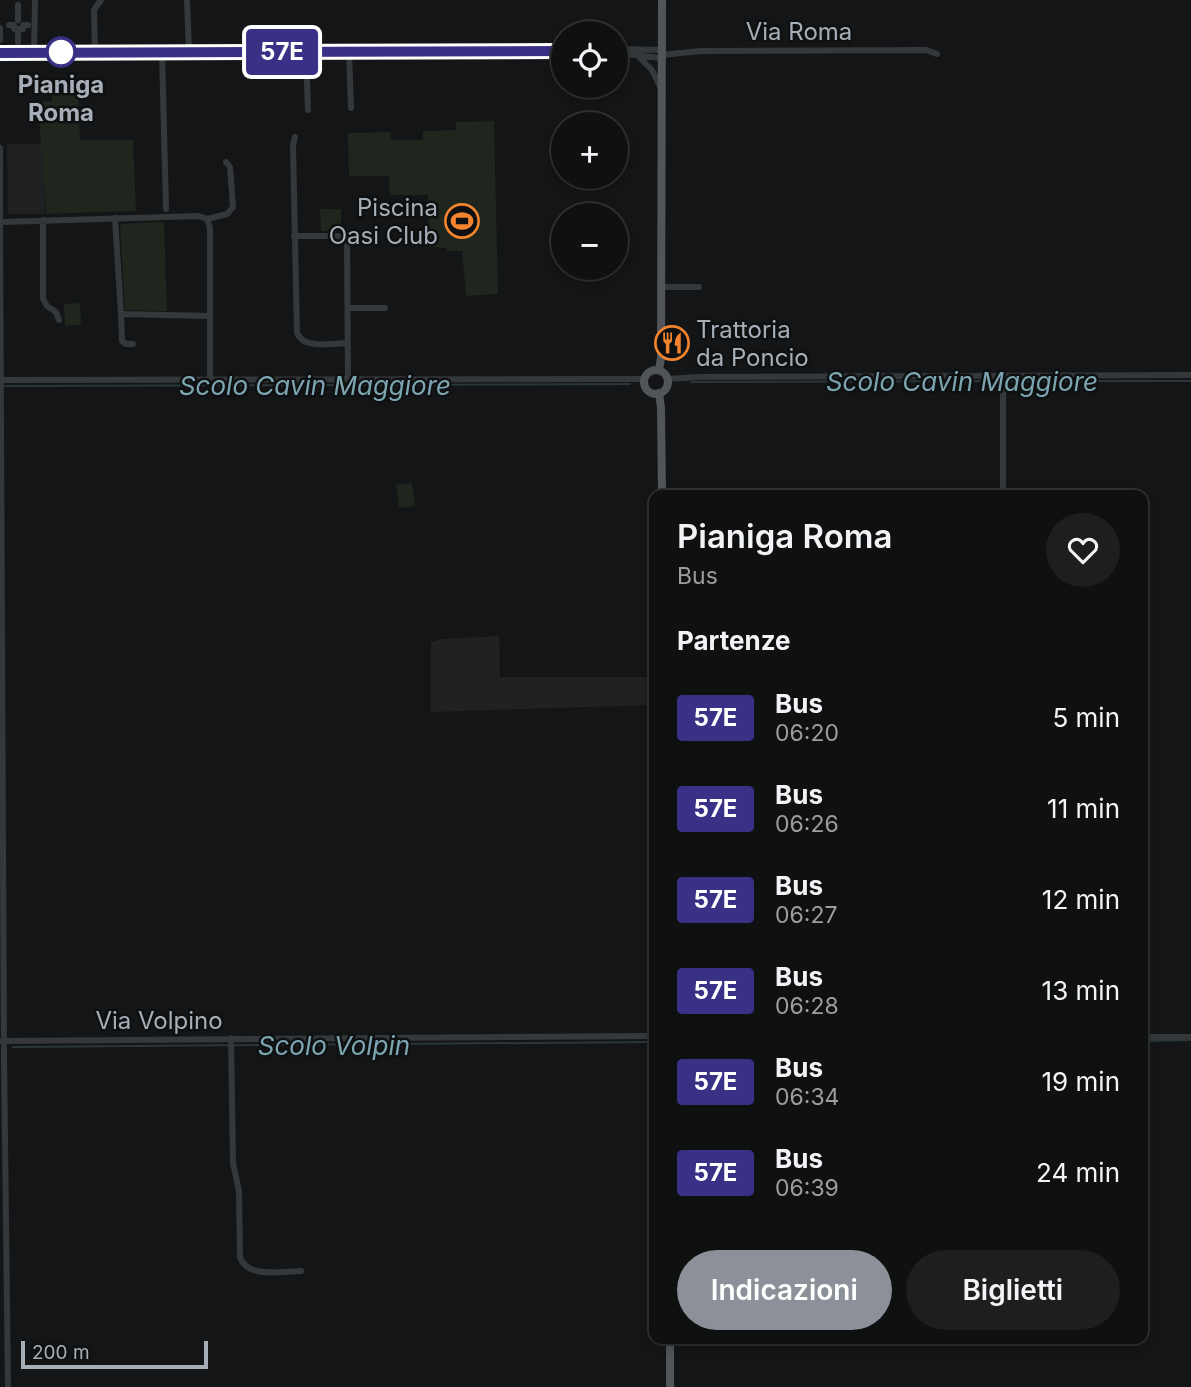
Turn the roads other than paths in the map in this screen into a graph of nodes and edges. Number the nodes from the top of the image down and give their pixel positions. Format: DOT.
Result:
graph roads {
  1 [pos="35,0"];
  2 [pos="187,0"];
  3 [pos="662,0"];
  4 [pos="98,1"];
  5 [pos="18,5"];
  6 [pos="0,28"];
  7 [pos="0,40"];
  8 [pos="18,42"];
  9 [pos="551,51"];
  10 [pos="34,52"];
  11 [pos="95,52"];
  12 [pos="162,52"];
  13 [pos="189,52"];
  14 [pos="306,52"];
  15 [pos="349,52"];
  16 [pos="628,52"];
  17 [pos="0,53"];
  18 [pos="628,54"];
  19 [pos="661,54"];
  20 [pos="937,54"];
  21 [pos="638,57"];
  22 [pos="661,90"];
  23 [pos="351,108"];
  24 [pos="308,110"];
  25 [pos="295,137"];
  26 [pos="0,148"];
  27 [pos="226,162"];
  28 [pos="166,209"];
  29 [pos="115,218"];
  30 [pos="1,219"];
  31 [pos="207,219"];
  32 [pos="43,220"];
  33 [pos="294,236"];
  34 [pos="662,286"];
  35 [pos="699,286"];
  36 [pos="348,308"];
  37 [pos="385,308"];
  38 [pos="121,314"];
  39 [pos="210,316"];
  40 [pos="59,320"];
  41 [pos="133,344"];
  42 [pos="348,344"];
  43 [pos="659,370"];
  44 [pos="1191,375"];
  45 [pos="644,379"];
  46 [pos="667,379"];
  47 [pos="210,380"];
  48 [pos="348,380"];
  49 [pos="1002,380"];
  50 [pos="2,383"];
  51 [pos="659,393"];
  52 [pos="662,490"];
  53 [pos="1003,490"];
  54 [pos="649,1036"];
  55 [pos="1148,1037"];
  56 [pos="1191,1037"];
  57 [pos="2,1041"];
  58 [pos="231,1043"];
  59 [pos="301,1271"];
  60 [pos="670,1344"];
  61 [pos="8,1387"];
  62 [pos="670,1387"];
  1 -- 10 [label="street"];
  2 -- 13 [label="street"];
  3 -- 19 [label="main road"];
  4 -- 11 [label="street"];
  5 -- 8 [label="street"];
  6 -- 7 [label="street"];
  9 -- 15 [label="street"];
  10 -- 11 [label="street"];
  10 -- 17 [label="street"];
  11 -- 12 [label="street"];
  12 -- 13 [label="street"];
  12 -- 28 [label="street"];
  13 -- 14 [label="street"];
  14 -- 15 [label="street"];
  14 -- 24 [label="street"];
  15 -- 23 [label="street"];
  16 -- 19 [label="street"];
  18 -- 21 [label="street"];
  19 -- 20 [label="street, Via Roma"];
  19 -- 21 [label="street"];
  19 -- 22 [label="main road"];
  21 -- 22 [label="street"];
  22 -- 34 [label="main road"];
  25 -- 33 [label="street"];
  26 -- 30 [label="street"];
  27 -- 31 [label="street"];
  29 -- 31 [label="street"];
  29 -- 32 [label="street"];
  29 -- 38 [label="street"];
  30 -- 32 [label="street"];
  30 -- 50 [label="street"];
  31 -- 39 [label="street"];
  32 -- 40 [label="street"];
  33 -- 36 [label="street"];
  33 -- 42 [label="street"];
  34 -- 35 [label="street"];
  34 -- 43 [label="main road"];
  36 -- 37 [label="street"];
  36 -- 42 [label="street"];
  38 -- 39 [label="street"];
  38 -- 41 [label="street"];
  39 -- 47 [label="street"];
  42 -- 48 [label="street"];
  43 -- 45 [label="main road"];
  43 -- 46 [label="main road"];
  44 -- 49 [label="street"];
  45 -- 48 [label="street"];
  45 -- 51 [label="main road"];
  46 -- 49 [label="street"];
  46 -- 51 [label="main road"];
  47 -- 48 [label="street"];
  47 -- 50 [label="street"];
  49 -- 53 [label="street"];
  50 -- 57 [label="street"];
  51 -- 52 [label="main road"];
  54 -- 58 [label="street, Via Volpino"];
  55 -- 56 [label="street"];
  57 -- 58 [label="street, Via Volpino"];
  57 -- 61 [label="street"];
  58 -- 59 [label="street"];
  60 -- 62 [label="main road"];
}
